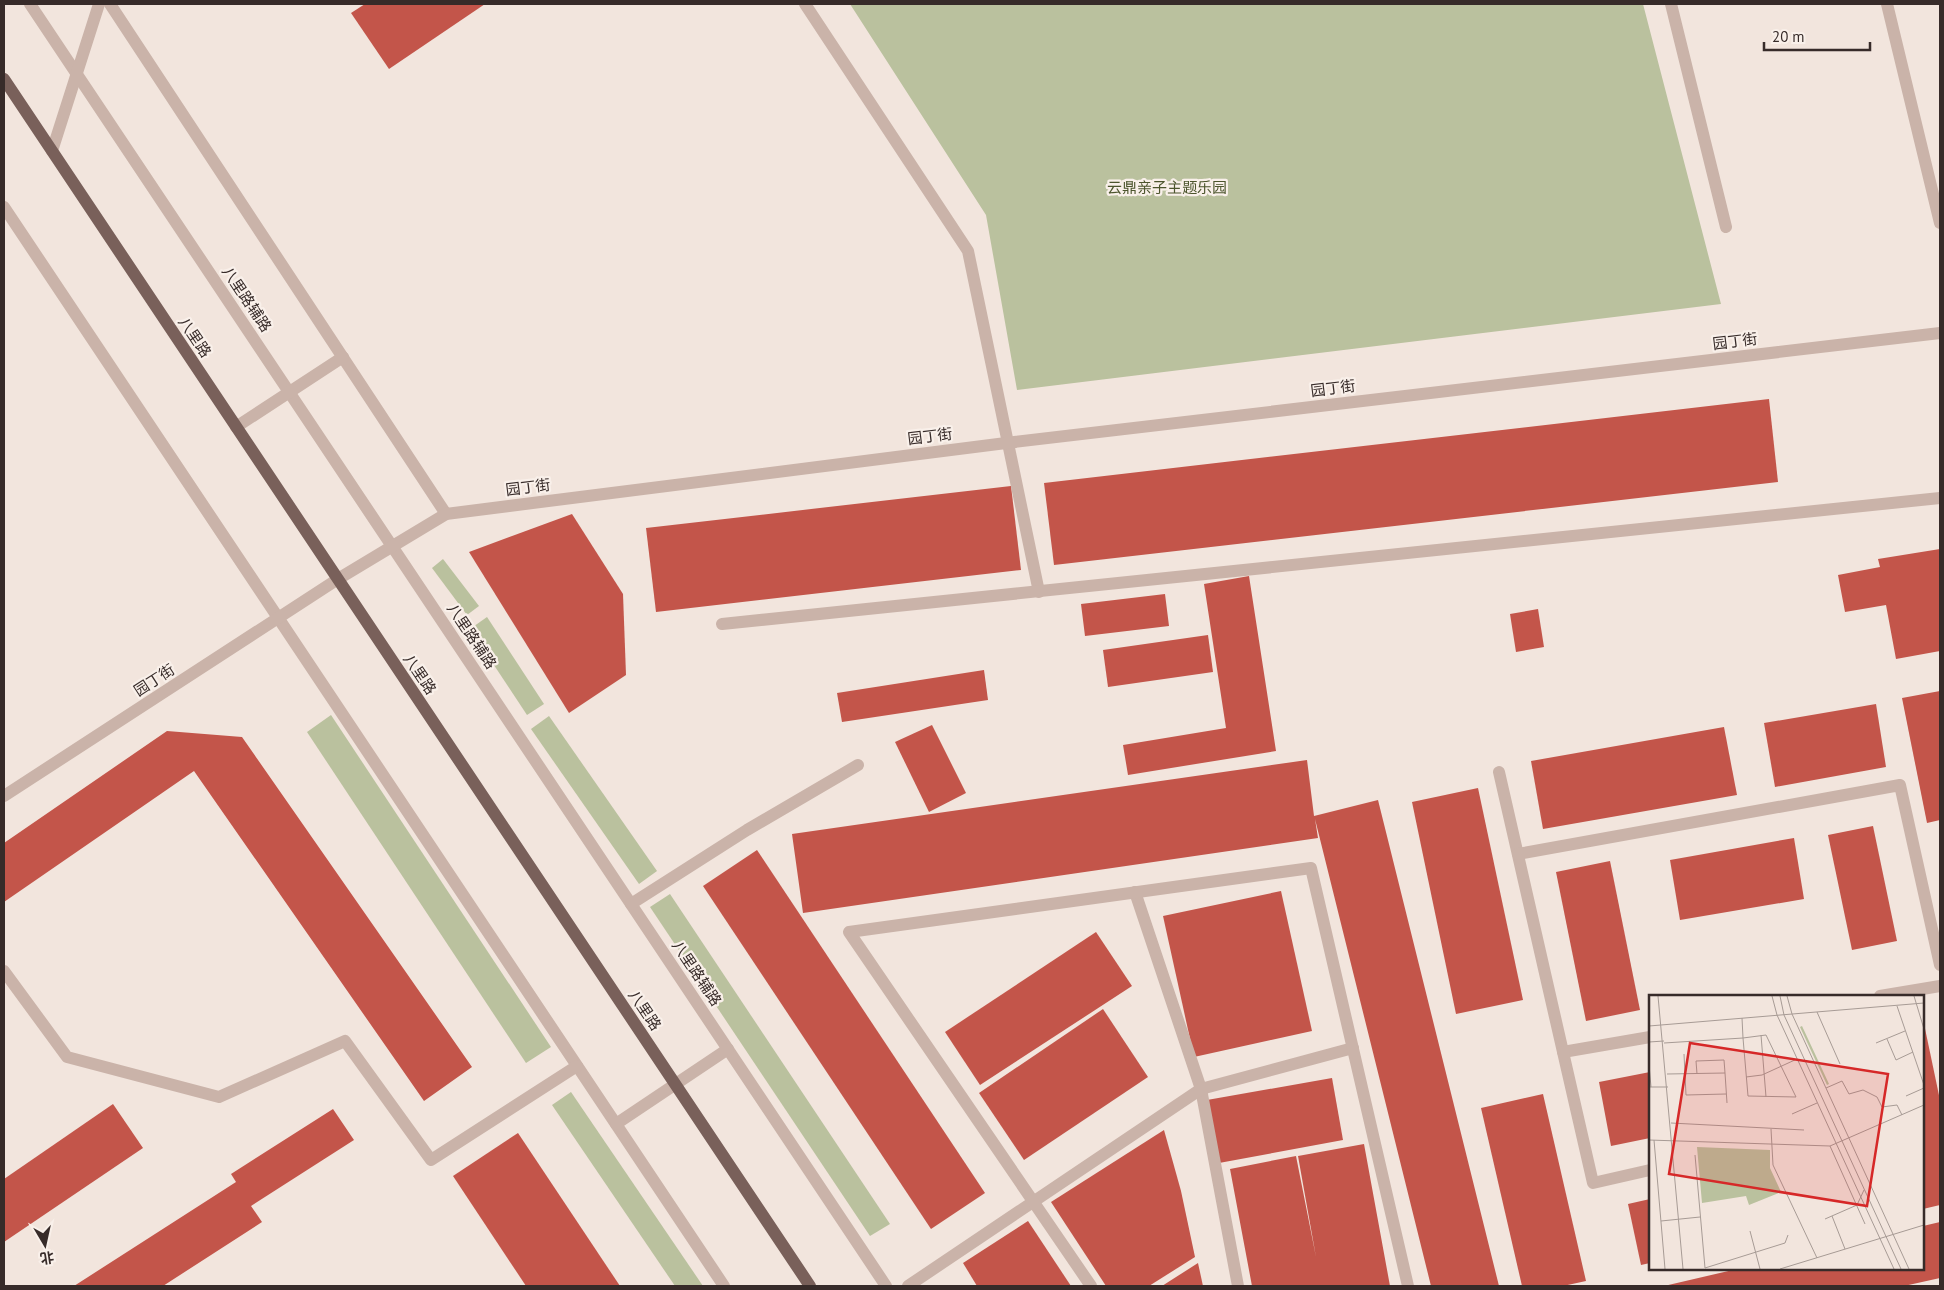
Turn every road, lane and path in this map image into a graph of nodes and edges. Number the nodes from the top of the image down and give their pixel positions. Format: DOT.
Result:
graph roads {
  1 [pos="30,4"];
  2 [pos="99,4"];
  3 [pos="110,4"];
  4 [pos="805,4"];
  5 [pos="1671,4"];
  6 [pos="1887,4"];
  7 [pos="77,74"];
  8 [pos="4,79"];
  9 [pos="52,151"];
  10 [pos="4,207"];
  11 [pos="1940,223"];
  12 [pos="1726,227"];
  13 [pos="1940,333"];
  14 [pos="343,357"];
  15 [pos="289,392"];
  16 [pos="236,427"];
  17 [pos="1006,443"];
  18 [pos="1940,498"];
  19 [pos="446,514"];
  20 [pos="392,546"];
  21 [pos="338,580"];
  22 [pos="1039,592"];
  23 [pos="278,619"];
  24 [pos="722,624"];
  25 [pos="858,765"];
  26 [pos="1499,772"];
  27 [pos="4,796"];
  28 [pos="1518,854"];
  29 [pos="1135,892"];
  30 [pos="631,904"];
  31 [pos="1940,965"];
  32 [pos="4,971"];
  33 [pos="1940,986"];
  34 [pos="1886,995"];
  35 [pos="1649,1037"];
  36 [pos="1353,1048"];
  37 [pos="728,1049"];
  38 [pos="1563,1052"];
  39 [pos="577,1066"];
  40 [pos="675,1084"];
  41 [pos="1201,1089"];
  42 [pos="616,1124"];
  43 [pos="1649,1170"];
  44 [pos="1034,1202"];
  45 [pos="724,1286"];
  46 [pos="810,1286"];
  47 [pos="886,1286"];
  48 [pos="908,1286"];
  49 [pos="1091,1286"];
  50 [pos="1238,1286"];
  51 [pos="1408,1286"];
  1 -- 7 [label="street, 八里路辅路"];
  2 -- 7 [label="street"];
  3 -- 14 [label="street"];
  4 -- 17 [label="street"];
  5 -- 12 [label="street"];
  6 -- 11 [label="street"];
  7 -- 9 [label="street"];
  7 -- 15 [label="street, 八里路辅路"];
  8 -- 9 [label="main road, 八里路"];
  9 -- 16 [label="main road, 八里路"];
  10 -- 23 [label="street"];
  13 -- 17 [label="street, 园丁街"];
  14 -- 15 [label="street"];
  14 -- 19 [label="street"];
  15 -- 16 [label="street"];
  15 -- 20 [label="street, 八里路辅路"];
  16 -- 21 [label="main road, 八里路"];
  17 -- 19 [label="street, 园丁街"];
  17 -- 22 [label="street"];
  18 -- 22 [label="street"];
  19 -- 20 [label="street, 园丁街"];
  20 -- 21 [label="street, 园丁街"];
  20 -- 30 [label="street, 八里路辅路"];
  21 -- 23 [label="street, 园丁街"];
  21 -- 40 [label="main road, 八里路"];
  22 -- 24 [label="street"];
  23 -- 27 [label="street, 园丁街"];
  23 -- 39 [label="street"];
  25 -- 30 [label="street"];
  26 -- 28 [label="street"];
  28 -- 31 [label="street"];
  28 -- 38 [label="street"];
  29 -- 36 [label="street"];
  29 -- 41 [label="street"];
  29 -- 44 [label="street"];
  30 -- 37 [label="street, 八里路辅路"];
  32 -- 39 [label="street"];
  33 -- 34 [label="street"];
  35 -- 38 [label="street"];
  36 -- 41 [label="street"];
  36 -- 51 [label="street"];
  37 -- 40 [label="street"];
  37 -- 47 [label="street, 八里路辅路"];
  38 -- 43 [label="street"];
  39 -- 42 [label="street"];
  40 -- 42 [label="street"];
  40 -- 46 [label="main road, 八里路"];
  41 -- 44 [label="street"];
  41 -- 50 [label="street"];
  42 -- 45 [label="street"];
  44 -- 48 [label="street"];
  44 -- 49 [label="street"];
}
